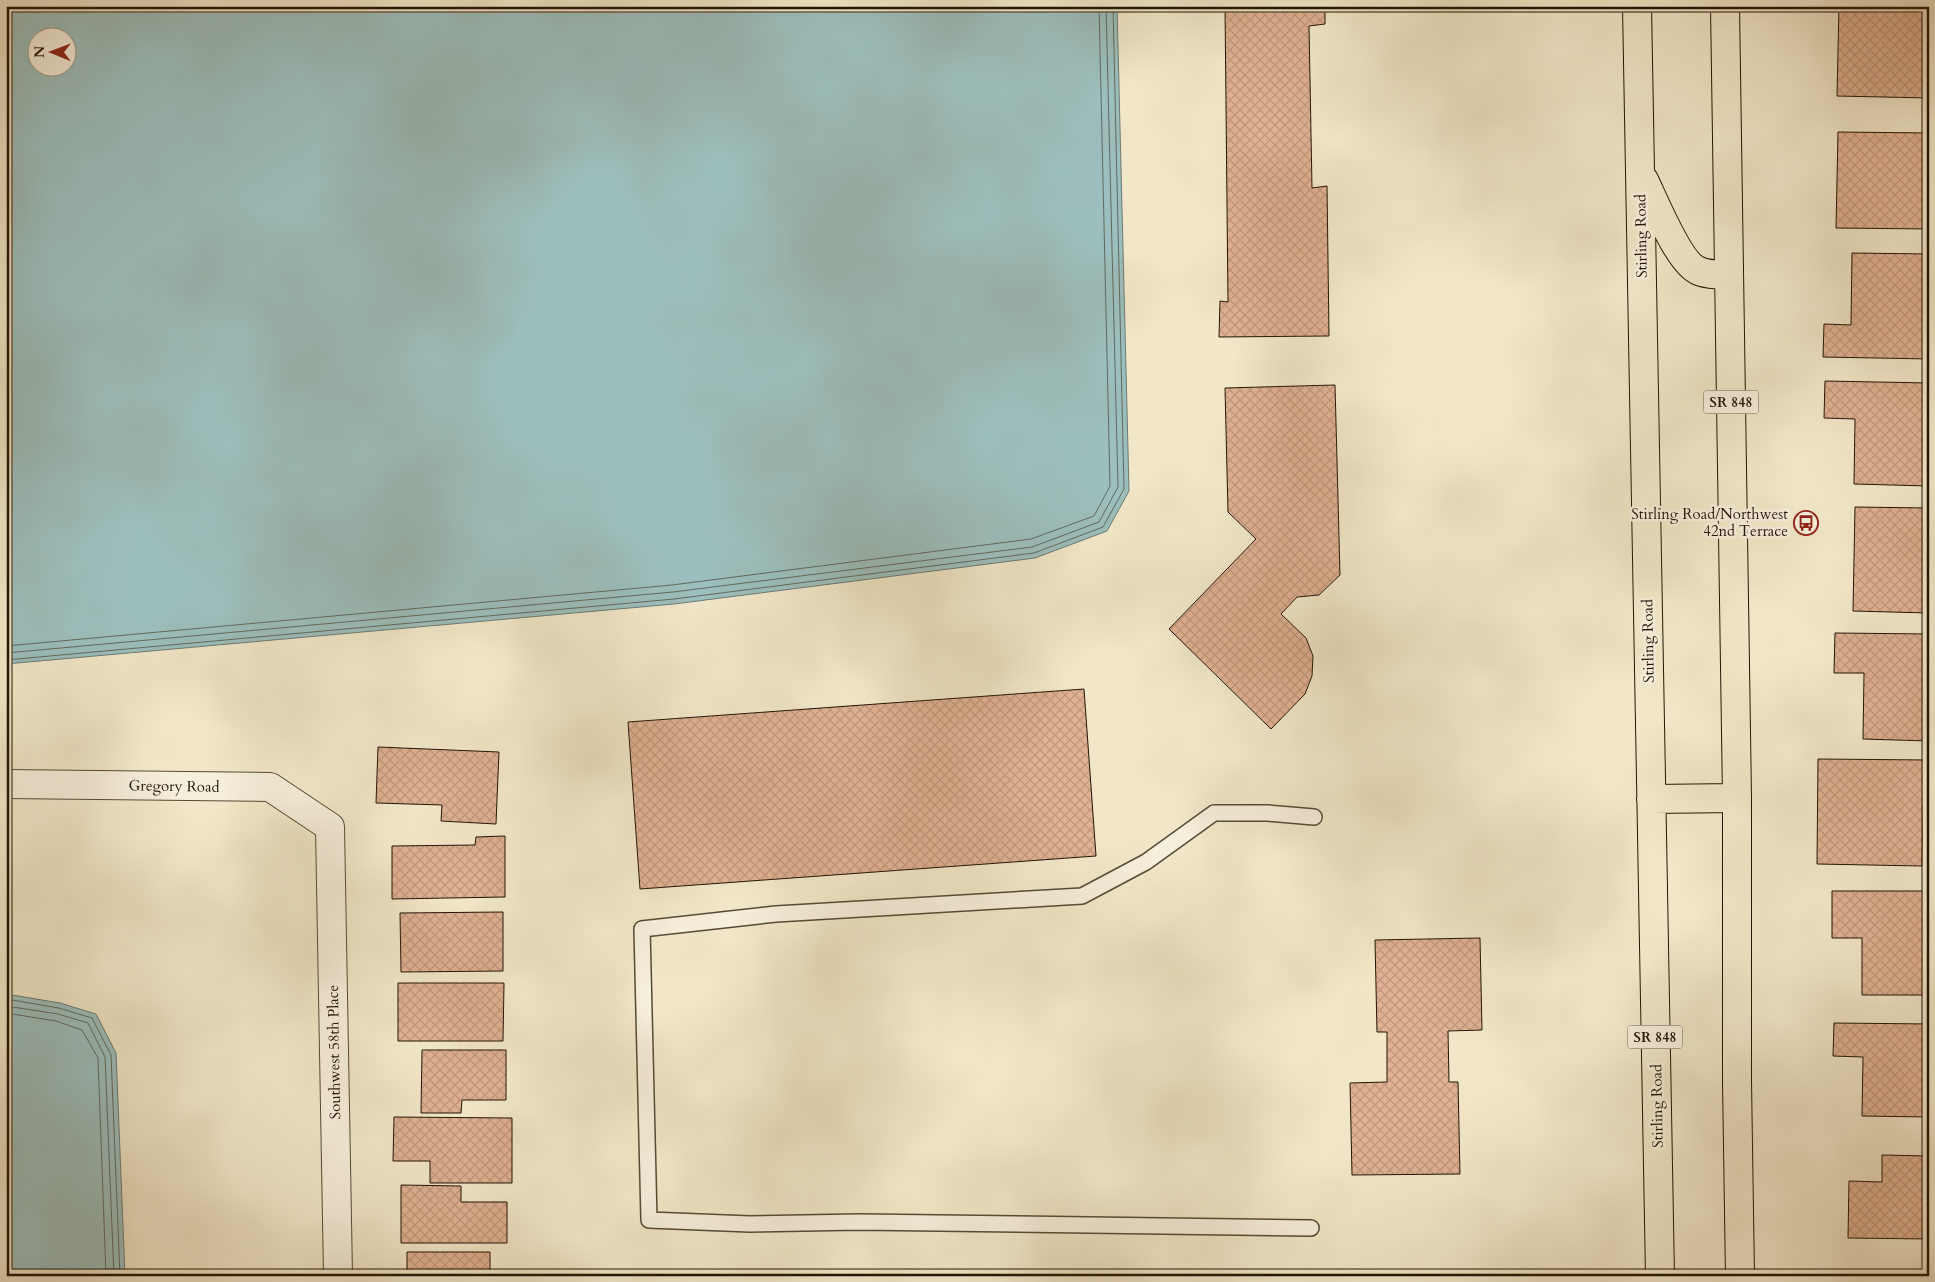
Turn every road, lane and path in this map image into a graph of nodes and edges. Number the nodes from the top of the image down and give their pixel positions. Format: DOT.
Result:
graph roads {
  1 [pos="1637,6"];
  2 [pos="1725,6"];
  3 [pos="1640,172"];
  4 [pos="1729,276"];
  5 [pos="6,784"];
  6 [pos="1737,798"];
  7 [pos="1651,799"];
  8 [pos="1314,817"];
  9 [pos="330,827"];
  10 [pos="1311,1228"];
  11 [pos="338,1276"];
  12 [pos="1660,1276"];
  13 [pos="1740,1276"];
  1 -- 3 [label="main road, Stirling Road / SR 848"];
  2 -- 4 [label="main road, SR 848"];
  3 -- 4 [label="main road"];
  3 -- 7 [label="main road, Stirling Road / SR 848"];
  4 -- 6 [label="main road, SR 848"];
  5 -- 9 [label="street, Gregory Road"];
  6 -- 7 [label="main road"];
  6 -- 13 [label="main road, SR 848"];
  7 -- 12 [label="main road, Stirling Road / SR 848"];
  8 -- 10 [label="lane"];
  9 -- 11 [label="street, Southwest 58th Place"];
}
